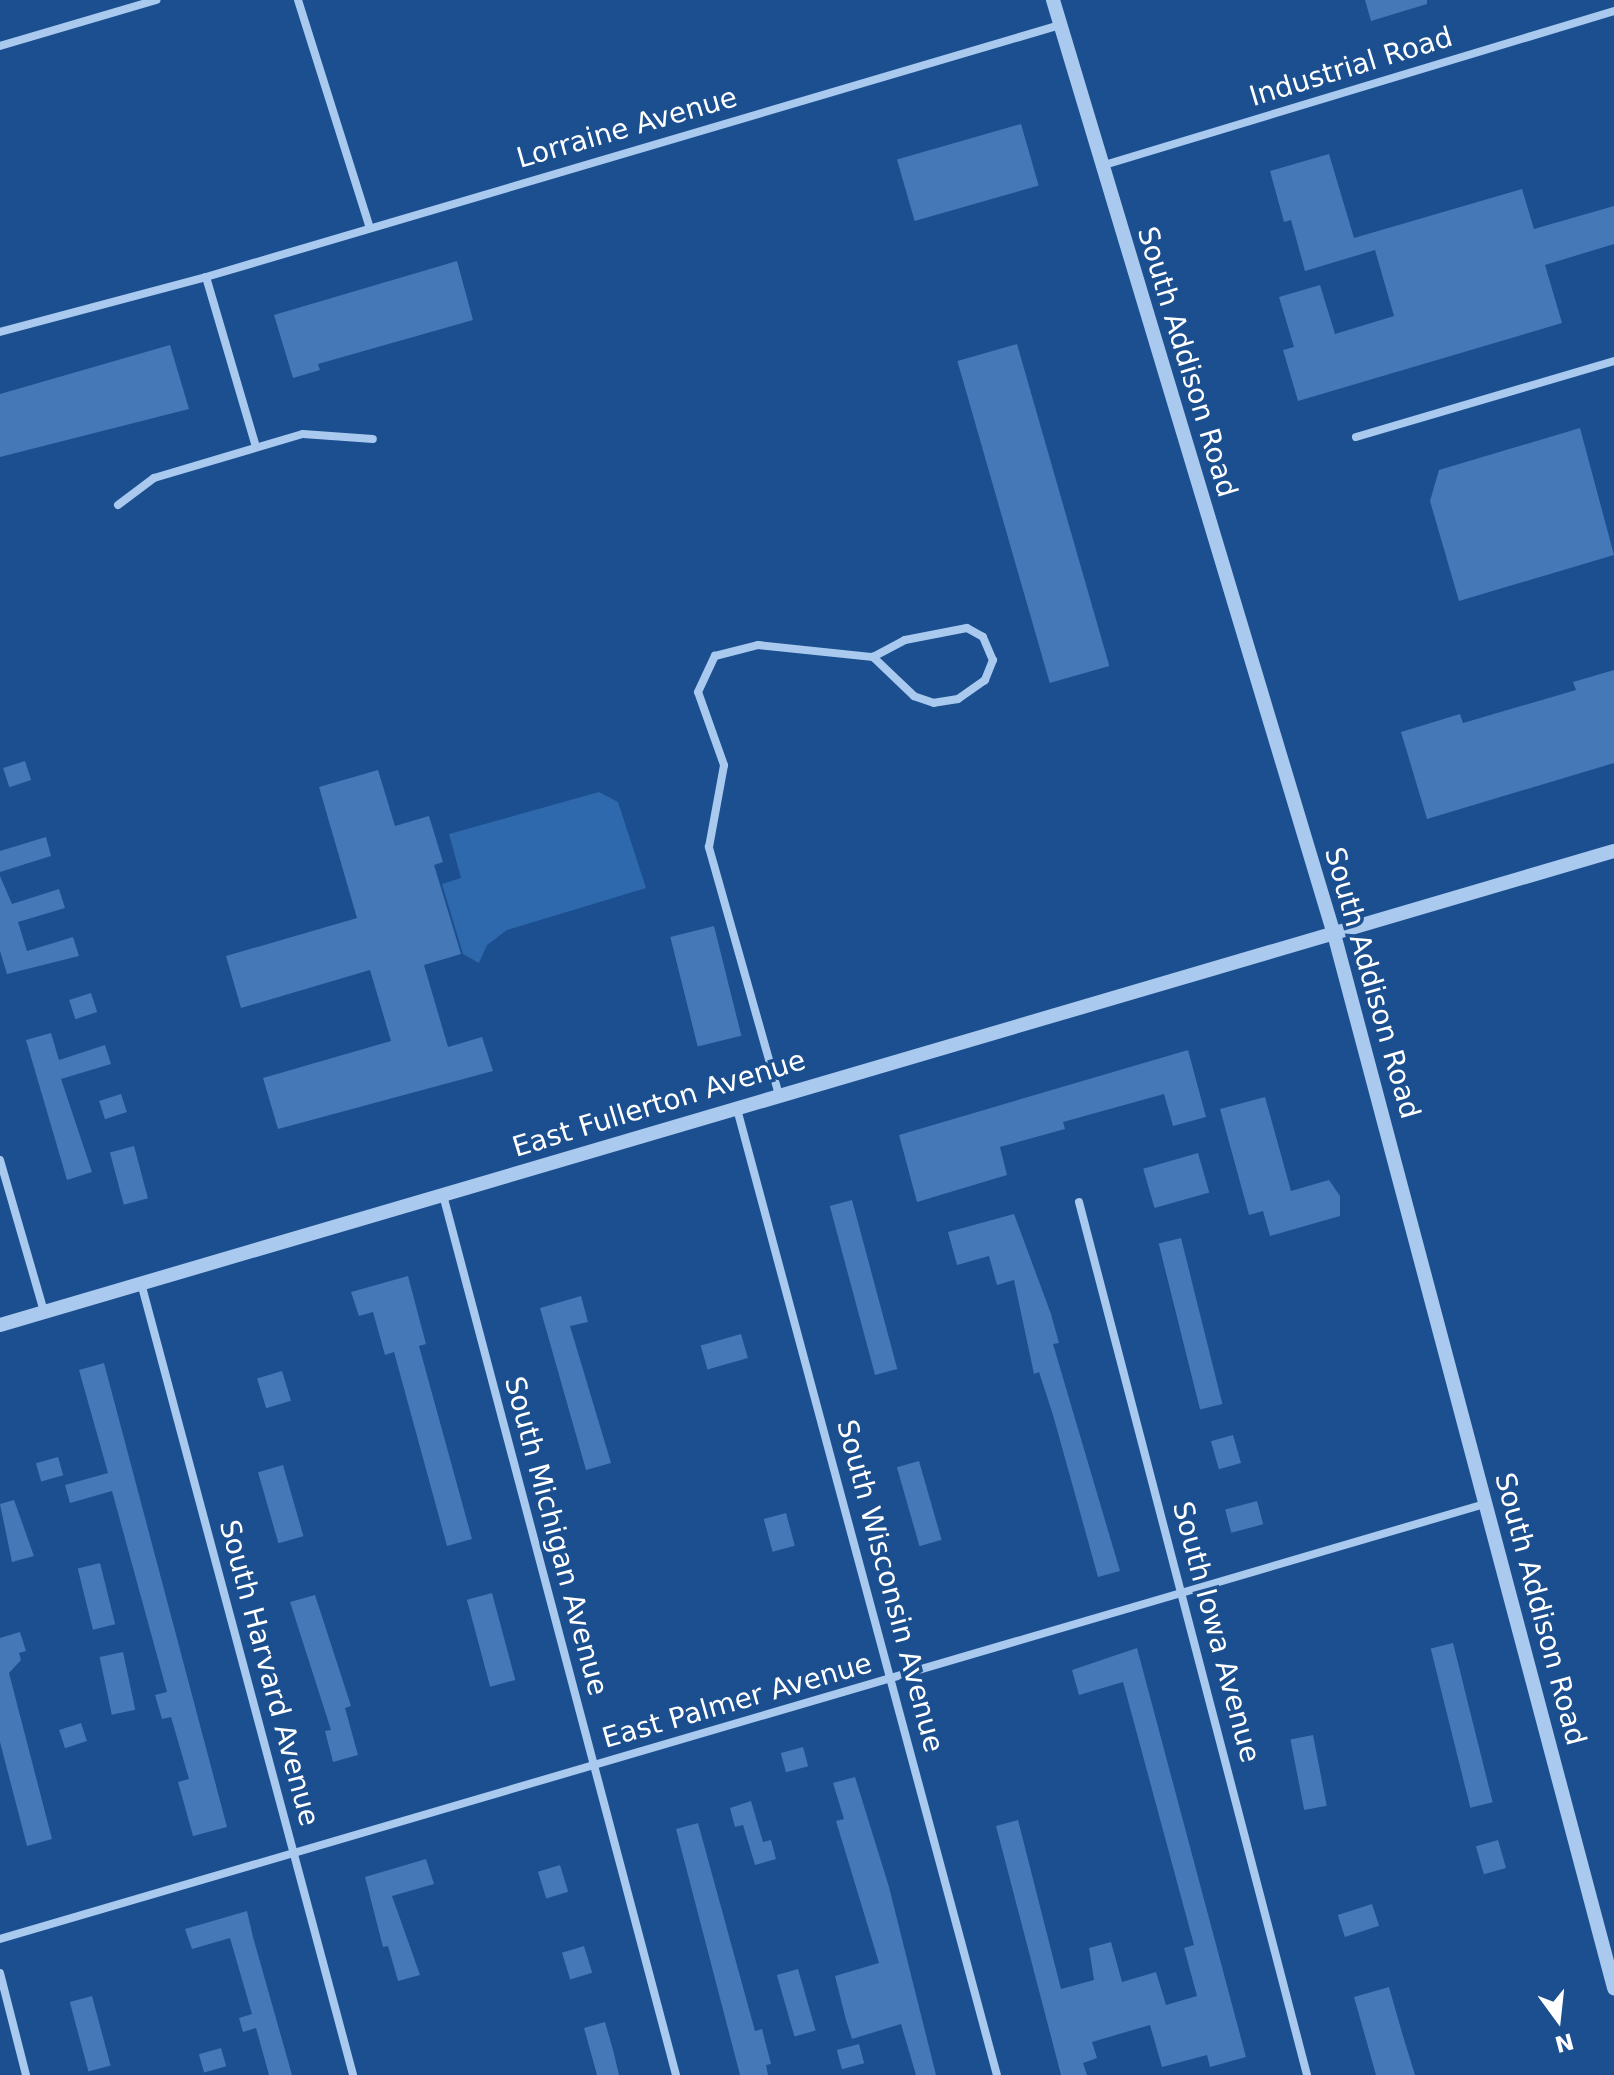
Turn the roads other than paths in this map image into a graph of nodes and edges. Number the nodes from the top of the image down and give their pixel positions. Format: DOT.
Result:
graph roads {
  1 [pos="156,0"];
  2 [pos="298,0"];
  3 [pos="1053,0"];
  4 [pos="1614,11"];
  5 [pos="1060,25"];
  6 [pos="0,46"];
  7 [pos="1100,166"];
  8 [pos="369,225"];
  9 [pos="206,277"];
  10 [pos="0,332"];
  11 [pos="1614,361"];
  12 [pos="1356,437"];
  13 [pos="373,439"];
  14 [pos="256,447"];
  15 [pos="118,505"];
  16 [pos="873,657"];
  17 [pos="1614,851"];
  18 [pos="1334,934"];
  19 [pos="779,1095"];
  20 [pos="737,1109"];
  21 [pos="0,1160"];
  22 [pos="443,1195"];
  23 [pos="1079,1202"];
  24 [pos="141,1283"];
  25 [pos="44,1311"];
  26 [pos="0,1325"];
  27 [pos="1485,1504"];
  28 [pos="1185,1596"];
  29 [pos="893,1679"];
  30 [pos="594,1765"];
  31 [pos="295,1854"];
  32 [pos="0,1939"];
  33 [pos="0,1973"];
  34 [pos="1614,1988"];
  35 [pos="26,2075"];
  36 [pos="353,2075"];
  37 [pos="676,2075"];
  38 [pos="997,2075"];
  39 [pos="1307,2075"];
  1 -- 6 [label="street"];
  2 -- 8 [label="street"];
  3 -- 5 [label="street, South Addison Road"];
  4 -- 7 [label="street, Industrial Road"];
  5 -- 7 [label="street, South Addison Road"];
  5 -- 8 [label="street, Lorraine Avenue"];
  7 -- 18 [label="street, South Addison Road"];
  8 -- 9 [label="street, Lorraine Avenue"];
  9 -- 10 [label="street, Lorraine Avenue"];
  9 -- 14 [label="street"];
  11 -- 12 [label="street"];
  13 -- 14 [label="street"];
  14 -- 15 [label="street"];
  16 -- 16 [label="street"];
  16 -- 19 [label="street"];
  17 -- 18 [label="street, East Fullerton Avenue"];
  18 -- 19 [label="street, East Fullerton Avenue"];
  18 -- 27 [label="street, South Addison Road"];
  19 -- 20 [label="street, East Fullerton Avenue"];
  20 -- 22 [label="street, East Fullerton Avenue"];
  20 -- 29 [label="street, South Wisconsin Avenue"];
  21 -- 25 [label="street"];
  22 -- 24 [label="street, East Fullerton Avenue"];
  22 -- 30 [label="street, South Michigan Avenue"];
  23 -- 28 [label="street, South Iowa Avenue"];
  24 -- 25 [label="street, East Fullerton Avenue"];
  24 -- 31 [label="street, South Harvard Avenue"];
  25 -- 26 [label="street, East Fullerton Avenue"];
  27 -- 28 [label="street, East Palmer Avenue"];
  27 -- 34 [label="street, South Addison Road"];
  28 -- 29 [label="street, East Palmer Avenue"];
  28 -- 39 [label="street, South Iowa Avenue"];
  29 -- 30 [label="street, East Palmer Avenue"];
  29 -- 38 [label="street, South Wisconsin Avenue"];
  30 -- 31 [label="street, East Palmer Avenue"];
  30 -- 37 [label="street, South Michigan Avenue"];
  31 -- 32 [label="street, East Palmer Avenue"];
  31 -- 36 [label="street, South Harvard Avenue"];
  33 -- 35 [label="street"];
}
